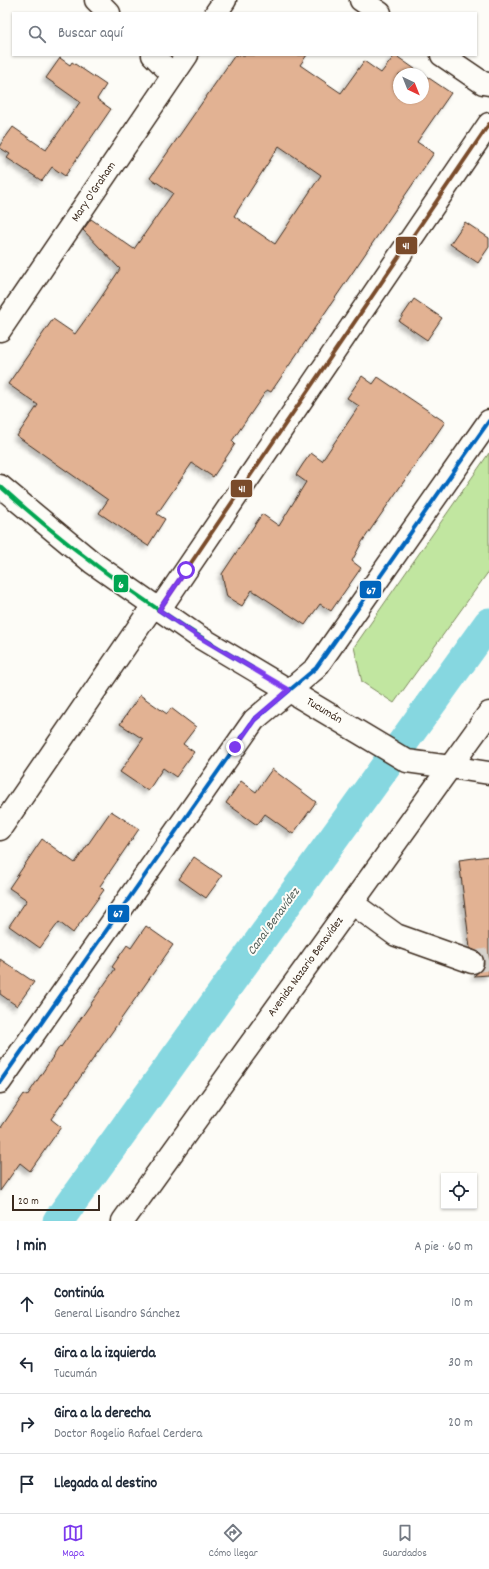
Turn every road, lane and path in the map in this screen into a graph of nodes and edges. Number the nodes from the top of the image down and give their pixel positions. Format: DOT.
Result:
graph roads {
  1 [pos="96,0"];
  2 [pos="225,0"];
  3 [pos="361,0"];
  4 [pos="108,12"];
  5 [pos="217,12"];
  6 [pos="379,12"];
  7 [pos="154,56"];
  8 [pos="186,56"];
  9 [pos="443,56"];
  10 [pos="174,75"];
  11 [pos="489,84"];
  12 [pos="489,124"];
  13 [pos="0,330"];
  14 [pos="489,421"];
  15 [pos="0,486"];
  16 [pos="156,608"];
  17 [pos="289,690"];
  18 [pos="489,714"];
  19 [pos="450,767"];
  20 [pos="489,773"];
  21 [pos="0,829"];
  22 [pos="352,903"];
  23 [pos="472,962"];
  24 [pos="0,1082"];
  25 [pos="123,1221"];
  1 -- 4 [label="street"];
  2 -- 5 [label="street"];
  3 -- 6 [label="street"];
  7 -- 10 [label="street"];
  8 -- 10 [label="street, Mary O'Graham"];
  9 -- 11 [label="street"];
  10 -- 13 [label="street, Mary O'Graham"];
  12 -- 16 [label="street"];
  14 -- 17 [label="street"];
  15 -- 16 [label="street, Tucumán"];
  16 -- 17 [label="street, Tucumán"];
  16 -- 21 [label="street"];
  17 -- 19 [label="street, Tucumán"];
  17 -- 24 [label="street"];
  18 -- 19 [label="street, Avenida Nazario Benavídez"];
  19 -- 20 [label="street, Tucumán"];
  19 -- 22 [label="street, Avenida Nazario Benavídez"];
  22 -- 23 [label="street"];
  22 -- 25 [label="street, Avenida Nazario Benavídez"];
}
